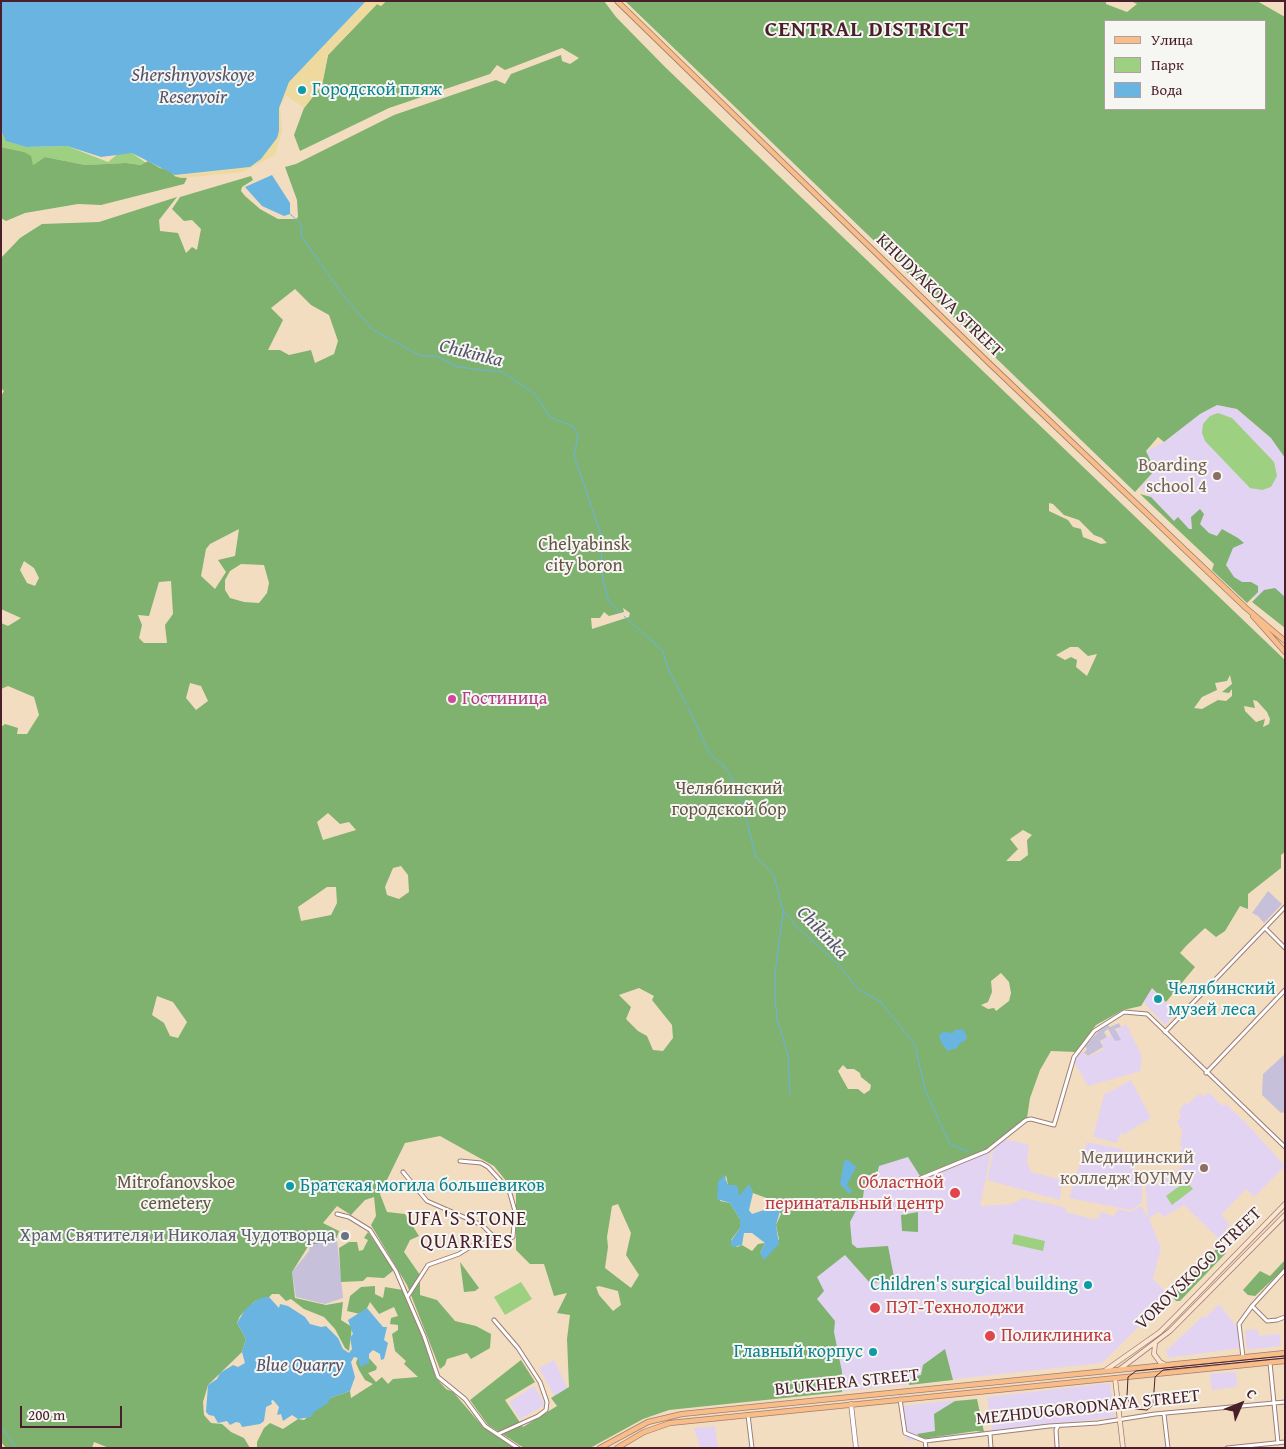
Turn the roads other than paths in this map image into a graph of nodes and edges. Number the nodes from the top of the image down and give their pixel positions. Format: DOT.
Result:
graph roads {
  1 [pos="616,1"];
  2 [pos="1246,608"];
  3 [pos="1285,641"];
  4 [pos="1285,652"];
  5 [pos="1285,907"];
  6 [pos="1264,928"];
  7 [pos="1285,948"];
  8 [pos="1285,990"];
  9 [pos="1165,1032"];
  10 [pos="1206,1073"];
  11 [pos="1285,1147"];
  12 [pos="460,1161"];
  13 [pos="403,1172"];
  14 [pos="922,1178"];
  15 [pos="1285,1204"];
  16 [pos="337,1214"];
  17 [pos="1285,1215"];
  18 [pos="498,1241"];
  19 [pos="1285,1270"];
  20 [pos="1281,1274"];
  21 [pos="1285,1278"];
  22 [pos="408,1296"];
  23 [pos="1252,1306"];
  24 [pos="1285,1316"];
  25 [pos="494,1320"];
  26 [pos="1157,1342"];
  27 [pos="1285,1353"];
  28 [pos="1270,1354"];
  29 [pos="1244,1357"];
  30 [pos="1285,1361"];
  31 [pos="1270,1363"];
  32 [pos="1166,1365"];
  33 [pos="1120,1369"];
  34 [pos="1105,1370"];
  35 [pos="1115,1378"];
  36 [pos="850,1396"];
  37 [pos="900,1398"];
  38 [pos="1285,1402"];
  39 [pos="1274,1403"];
  40 [pos="851,1404"];
  41 [pos="1164,1414"];
  42 [pos="748,1415"];
  43 [pos="1120,1420"];
  44 [pos="1058,1426"];
  45 [pos="498,1434"];
  46 [pos="990,1434"];
  47 [pos="925,1441"];
  48 [pos="1285,1442"];
  49 [pos="1278,1443"];
  50 [pos="1057,1446"];
  51 [pos="518,1448"];
  52 [pos="600,1448"];
  53 [pos="617,1448"];
  54 [pos="752,1448"];
  55 [pos="856,1448"];
  56 [pos="926,1448"];
  57 [pos="991,1448"];
  58 [pos="1123,1448"];
  59 [pos="1168,1448"];
  60 [pos="1227,1448"];
  1 -- 2 [label="main road, KHUDYAKOVA STREET"];
  2 -- 3 [label="main road, KHUDYAKOVA STREET"];
  2 -- 4 [label="main road, KHUDYAKOVA STREET"];
  5 -- 6 [label="street"];
  6 -- 7 [label="street"];
  6 -- 9 [label="street"];
  8 -- 10 [label="street"];
  9 -- 10 [label="street"];
  9 -- 14 [label="street"];
  10 -- 11 [label="street"];
  12 -- 18 [label="street"];
  13 -- 18 [label="street"];
  15 -- 34 [label="main road, VOROVSKOGO STREET"];
  16 -- 22 [label="street"];
  17 -- 26 [label="main road, VOROVSKOGO STREET"];
  18 -- 22 [label="street"];
  19 -- 20 [label="street"];
  20 -- 21 [label="street"];
  20 -- 23 [label="street"];
  22 -- 45 [label="street"];
  23 -- 24 [label="street"];
  23 -- 29 [label="street"];
  25 -- 45 [label="street"];
  26 -- 32 [label="main road"];
  26 -- 33 [label="main road, VOROVSKOGO STREET"];
  27 -- 28 [label="main road"];
  28 -- 29 [label="main road"];
  28 -- 31 [label="main road"];
  29 -- 32 [label="main road"];
  30 -- 31 [label="main road"];
  31 -- 35 [label="main road, BLUKHERA STREET"];
  31 -- 39 [label="street"];
  32 -- 33 [label="main road"];
  33 -- 34 [label="main road, BLUKHERA STREET"];
  33 -- 35 [label="main road, VOROVSKOGO STREET"];
  34 -- 35 [label="main road"];
  34 -- 36 [label="main road, BLUKHERA STREET"];
  35 -- 37 [label="main road, BLUKHERA STREET"];
  35 -- 43 [label="main road"];
  36 -- 40 [label="main road"];
  36 -- 52 [label="main road, BLUKHERA STREET"];
  37 -- 40 [label="main road, BLUKHERA STREET"];
  37 -- 47 [label="street"];
  38 -- 39 [label="street, MEZHDUGORODNAYA STREET"];
  39 -- 41 [label="street, MEZHDUGORODNAYA STREET"];
  39 -- 49 [label="street"];
  40 -- 42 [label="main road, BLUKHERA STREET"];
  40 -- 55 [label="street"];
  41 -- 43 [label="street, MEZHDUGORODNAYA STREET"];
  41 -- 59 [label="street"];
  42 -- 53 [label="main road, BLUKHERA STREET"];
  42 -- 54 [label="street"];
  43 -- 44 [label="street, MEZHDUGORODNAYA STREET"];
  43 -- 58 [label="main road"];
  44 -- 46 [label="street, MEZHDUGORODNAYA STREET"];
  44 -- 50 [label="street"];
  45 -- 51 [label="street"];
  46 -- 47 [label="street, MEZHDUGORODNAYA STREET"];
  46 -- 57 [label="street"];
  47 -- 56 [label="street"];
  48 -- 49 [label="street"];
  49 -- 60 [label="street"];
}
